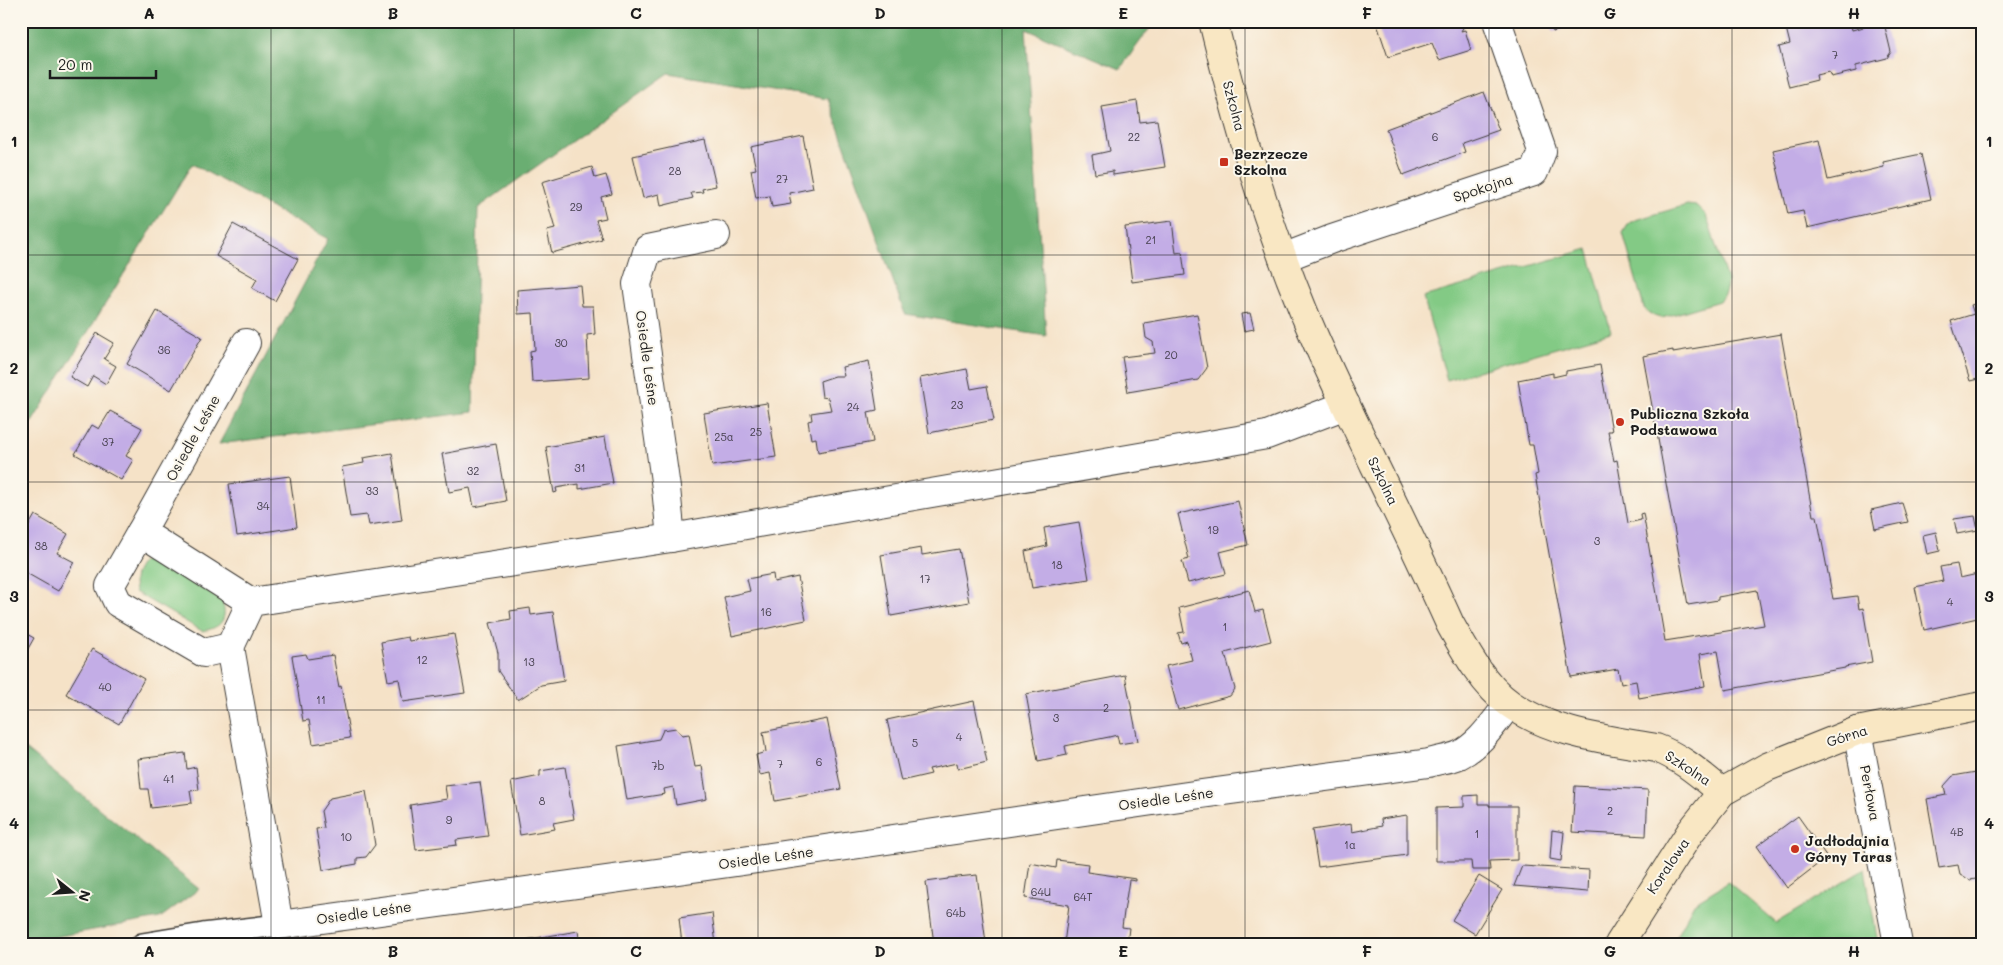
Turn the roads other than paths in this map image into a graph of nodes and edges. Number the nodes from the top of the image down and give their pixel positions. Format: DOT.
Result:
graph roads {
  1 [pos="1213,21"];
  2 [pos="1497,21"];
  3 [pos="716,235"];
  4 [pos="1283,258"];
  5 [pos="246,344"];
  6 [pos="1346,405"];
  7 [pos="141,532"];
  8 [pos="671,538"];
  9 [pos="251,602"];
  10 [pos="230,646"];
  11 [pos="1509,704"];
  12 [pos="1982,706"];
  13 [pos="1857,731"];
  14 [pos="1722,792"];
  15 [pos="279,924"];
  16 [pos="142,944"];
  17 [pos="1619,944"];
  18 [pos="1898,944"];
  1 -- 4 [label="street, Szkolna"];
  2 -- 4 [label="street, Spokojna"];
  3 -- 8 [label="street, Osiedle Leśne"];
  4 -- 6 [label="street, Szkolna"];
  5 -- 7 [label="street, Osiedle Leśne"];
  6 -- 8 [label="street"];
  6 -- 11 [label="street, Szkolna"];
  7 -- 9 [label="street"];
  7 -- 10 [label="street, Osiedle Leśne"];
  8 -- 9 [label="street"];
  9 -- 10 [label="street"];
  10 -- 15 [label="street"];
  11 -- 14 [label="street, Szkolna"];
  11 -- 15 [label="street, Osiedle Leśne"];
  12 -- 13 [label="street, Górna"];
  13 -- 14 [label="street, Górna"];
  13 -- 18 [label="street, Perłowa"];
  14 -- 17 [label="street, Koralowa"];
  15 -- 16 [label="lane"];
}
